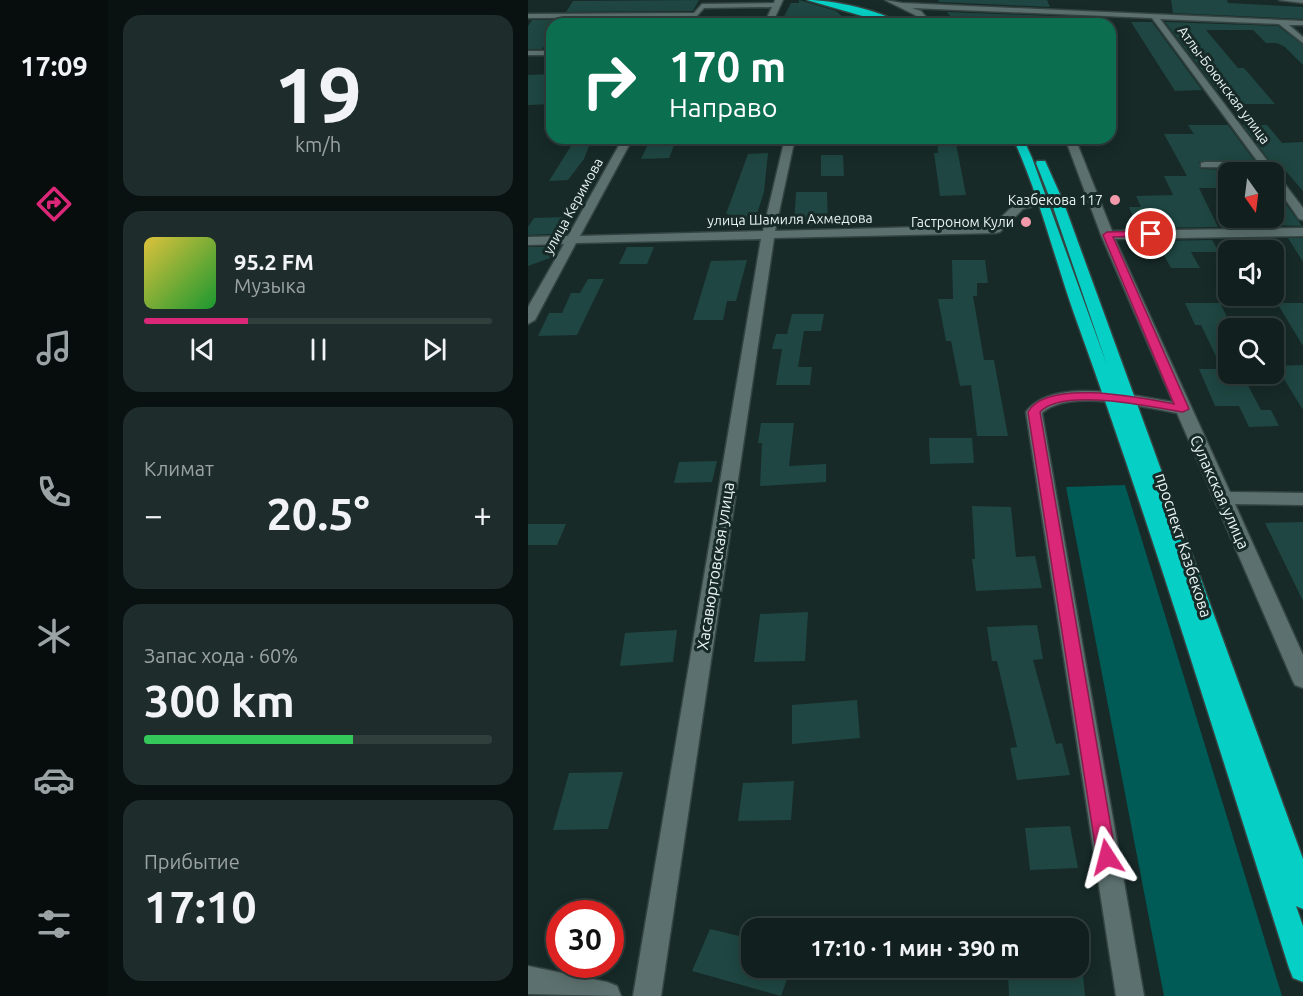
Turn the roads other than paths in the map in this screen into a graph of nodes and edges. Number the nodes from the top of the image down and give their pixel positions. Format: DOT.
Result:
graph roads {
  1 [pos="811,0"];
  2 [pos="825,0"];
  3 [pos="889,0"];
  4 [pos="1283,0"];
  5 [pos="1300,1"];
  6 [pos="779,2"];
  7 [pos="902,5"];
  8 [pos="1153,15"];
  9 [pos="528,16"];
  10 [pos="771,18"];
  11 [pos="879,18"];
  12 [pos="890,18"];
  13 [pos="924,18"];
  14 [pos="1281,22"];
  15 [pos="1303,23"];
  16 [pos="1303,41"];
  17 [pos="546,53"];
  18 [pos="529,54"];
  19 [pos="625,144"];
  20 [pos="789,144"];
  21 [pos="1020,144"];
  22 [pos="1033,144"];
  23 [pos="1072,144"];
  24 [pos="1263,162"];
  25 [pos="1206,167"];
  26 [pos="1218,167"];
  27 [pos="1284,190"];
  28 [pos="1043,201"];
  29 [pos="1303,216"];
  30 [pos="1303,232"];
  31 [pos="768,234"];
  32 [pos="1107,235"];
  33 [pos="528,240"];
  34 [pos="571,240"];
  35 [pos="528,320"];
  36 [pos="1120,398"];
  37 [pos="1183,409"];
  38 [pos="1223,498"];
  39 [pos="1303,499"];
  40 [pos="1303,678"];
  41 [pos="1303,896"];
  42 [pos="1303,968"];
  43 [pos="528,980"];
  44 [pos="607,996"];
  45 [pos="647,996"];
  46 [pos="1130,996"];
  1 -- 11 [label="highway"];
  2 -- 12 [label="highway"];
  3 -- 7 [label="street"];
  4 -- 5 [label="street"];
  6 -- 9 [label="street"];
  6 -- 10 [label="street"];
  7 -- 8 [label="street"];
  7 -- 13 [label="street"];
  8 -- 14 [label="street"];
  8 -- 24 [label="street, Атлы-Боюнская улица"];
  14 -- 15 [label="street"];
  14 -- 16 [label="street"];
  17 -- 18 [label="street"];
  19 -- 34 [label="street, улица Керимова"];
  20 -- 31 [label="street, Хасавюртовская улица"];
  21 -- 28 [label="highway, проспект Казбекова"];
  22 -- 36 [label="highway, проспект Казбекова"];
  23 -- 32 [label="street, Сулакская улица"];
  25 -- 26 [label="street"];
  27 -- 29 [label="street"];
  28 -- 31 [label="street, улица Шамиля Ахмедова"];
  28 -- 36 [label="highway, проспект Казбекова"];
  30 -- 32 [label="street"];
  31 -- 34 [label="street, улица Шамиля Ахмедова"];
  31 -- 45 [label="street, Хасавюртовская улица"];
  32 -- 37 [label="street, Сулакская улица"];
  33 -- 34 [label="street, улица Шамиля Ахмедова"];
  34 -- 35 [label="street, улица Керимова"];
  36 -- 37 [label="street"];
  36 -- 41 [label="highway, проспект Казбекова"];
  36 -- 42 [label="highway, проспект Казбекова"];
  36 -- 46 [label="street"];
  37 -- 38 [label="street, Сулакская улица"];
  38 -- 39 [label="street"];
  38 -- 40 [label="street, Сулакская улица"];
  43 -- 44 [label="street"];
}
